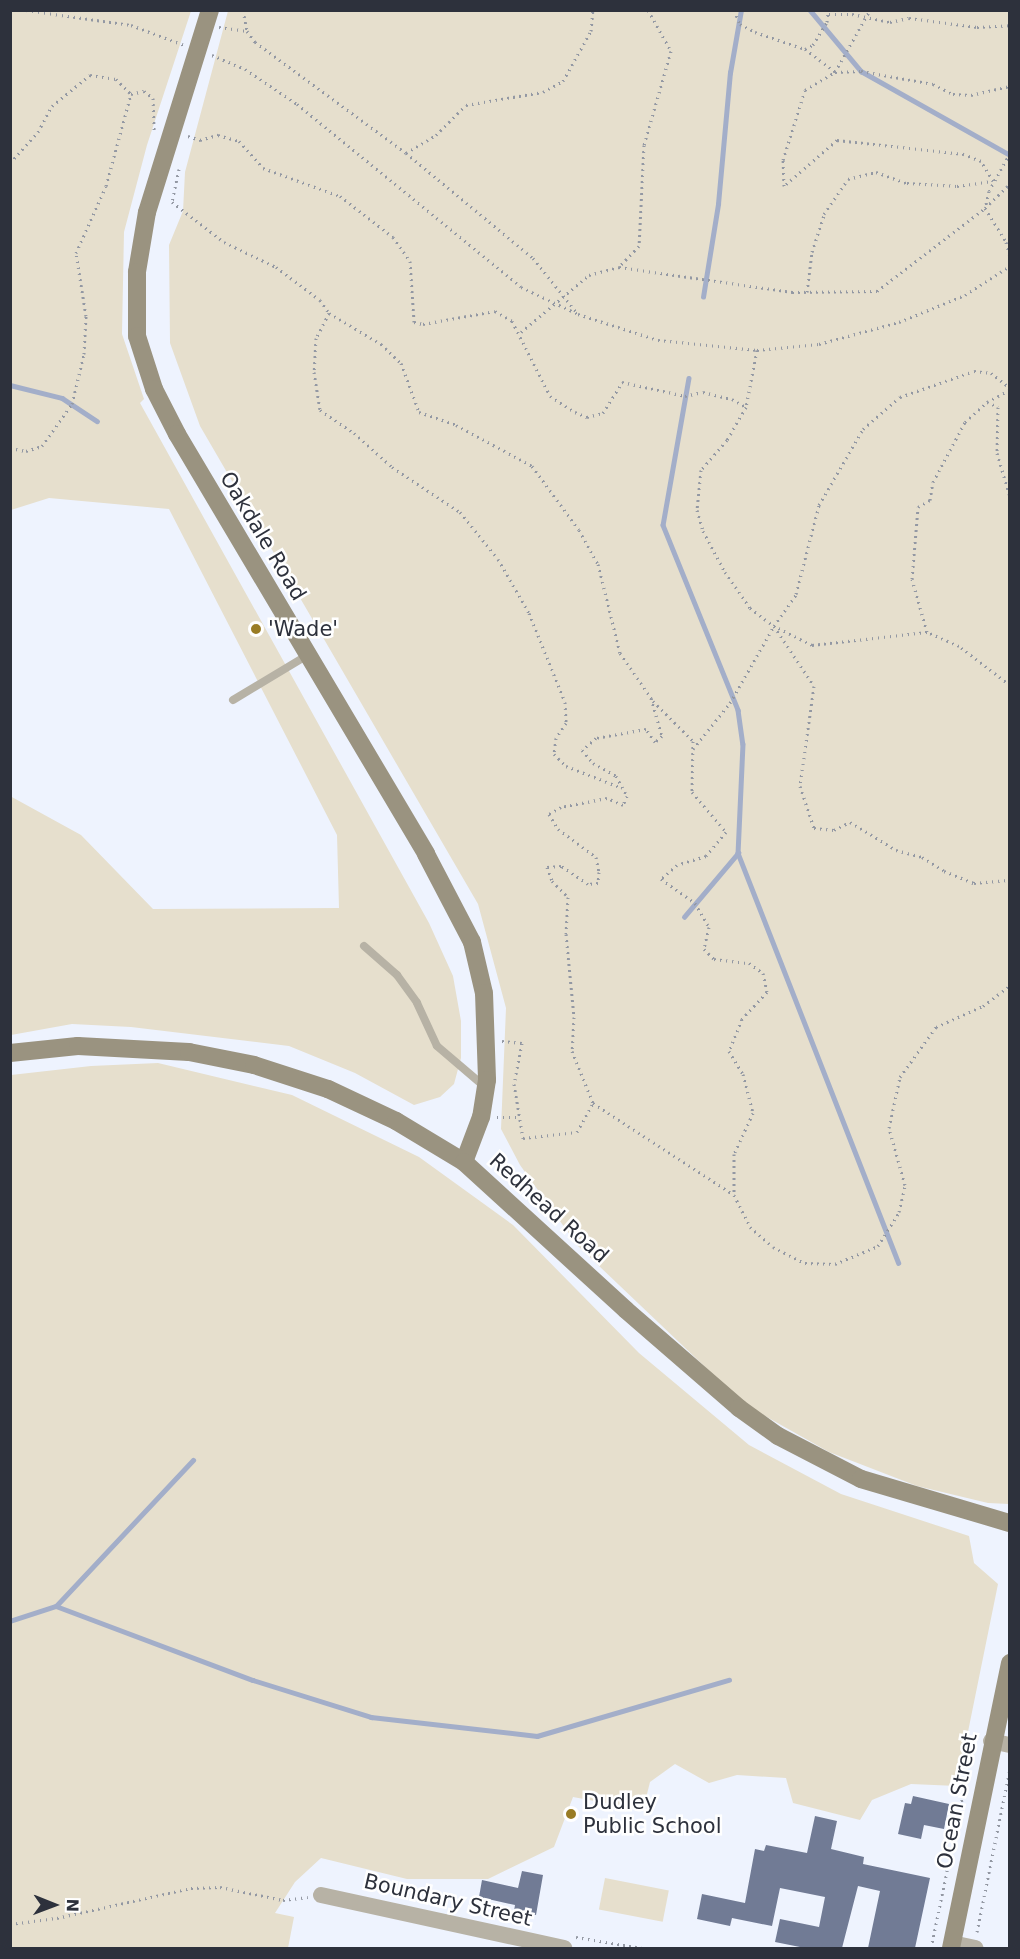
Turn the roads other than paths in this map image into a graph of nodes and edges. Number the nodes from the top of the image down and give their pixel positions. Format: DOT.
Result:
graph roads {
  1 [pos="210,10"];
  2 [pos="308,655"];
  3 [pos="234,700"];
  4 [pos="364,946"];
  5 [pos="10,1053"];
  6 [pos="486,1087"];
  7 [pos="464,1162"];
  8 [pos="1010,1523"];
  9 [pos="1010,1663"];
  10 [pos="991,1741"];
  11 [pos="1010,1745"];
  12 [pos="321,1894"];
  13 [pos="952,1946"];
  14 [pos="564,1948"];
  15 [pos="975,1948"];
  1 -- 2 [label="main road, Oakdale Road"];
  2 -- 3 [label="lane"];
  2 -- 6 [label="main road, Oakdale Road"];
  4 -- 6 [label="lane"];
  5 -- 7 [label="main road, Redhead Road"];
  6 -- 7 [label="main road, Oakdale Road"];
  7 -- 8 [label="main road, Redhead Road"];
  9 -- 10 [label="main road, Ocean Street"];
  10 -- 11 [label="street"];
  10 -- 13 [label="main road, Ocean Street"];
  12 -- 14 [label="street, Boundary Street"];
  13 -- 15 [label="street"];
}
